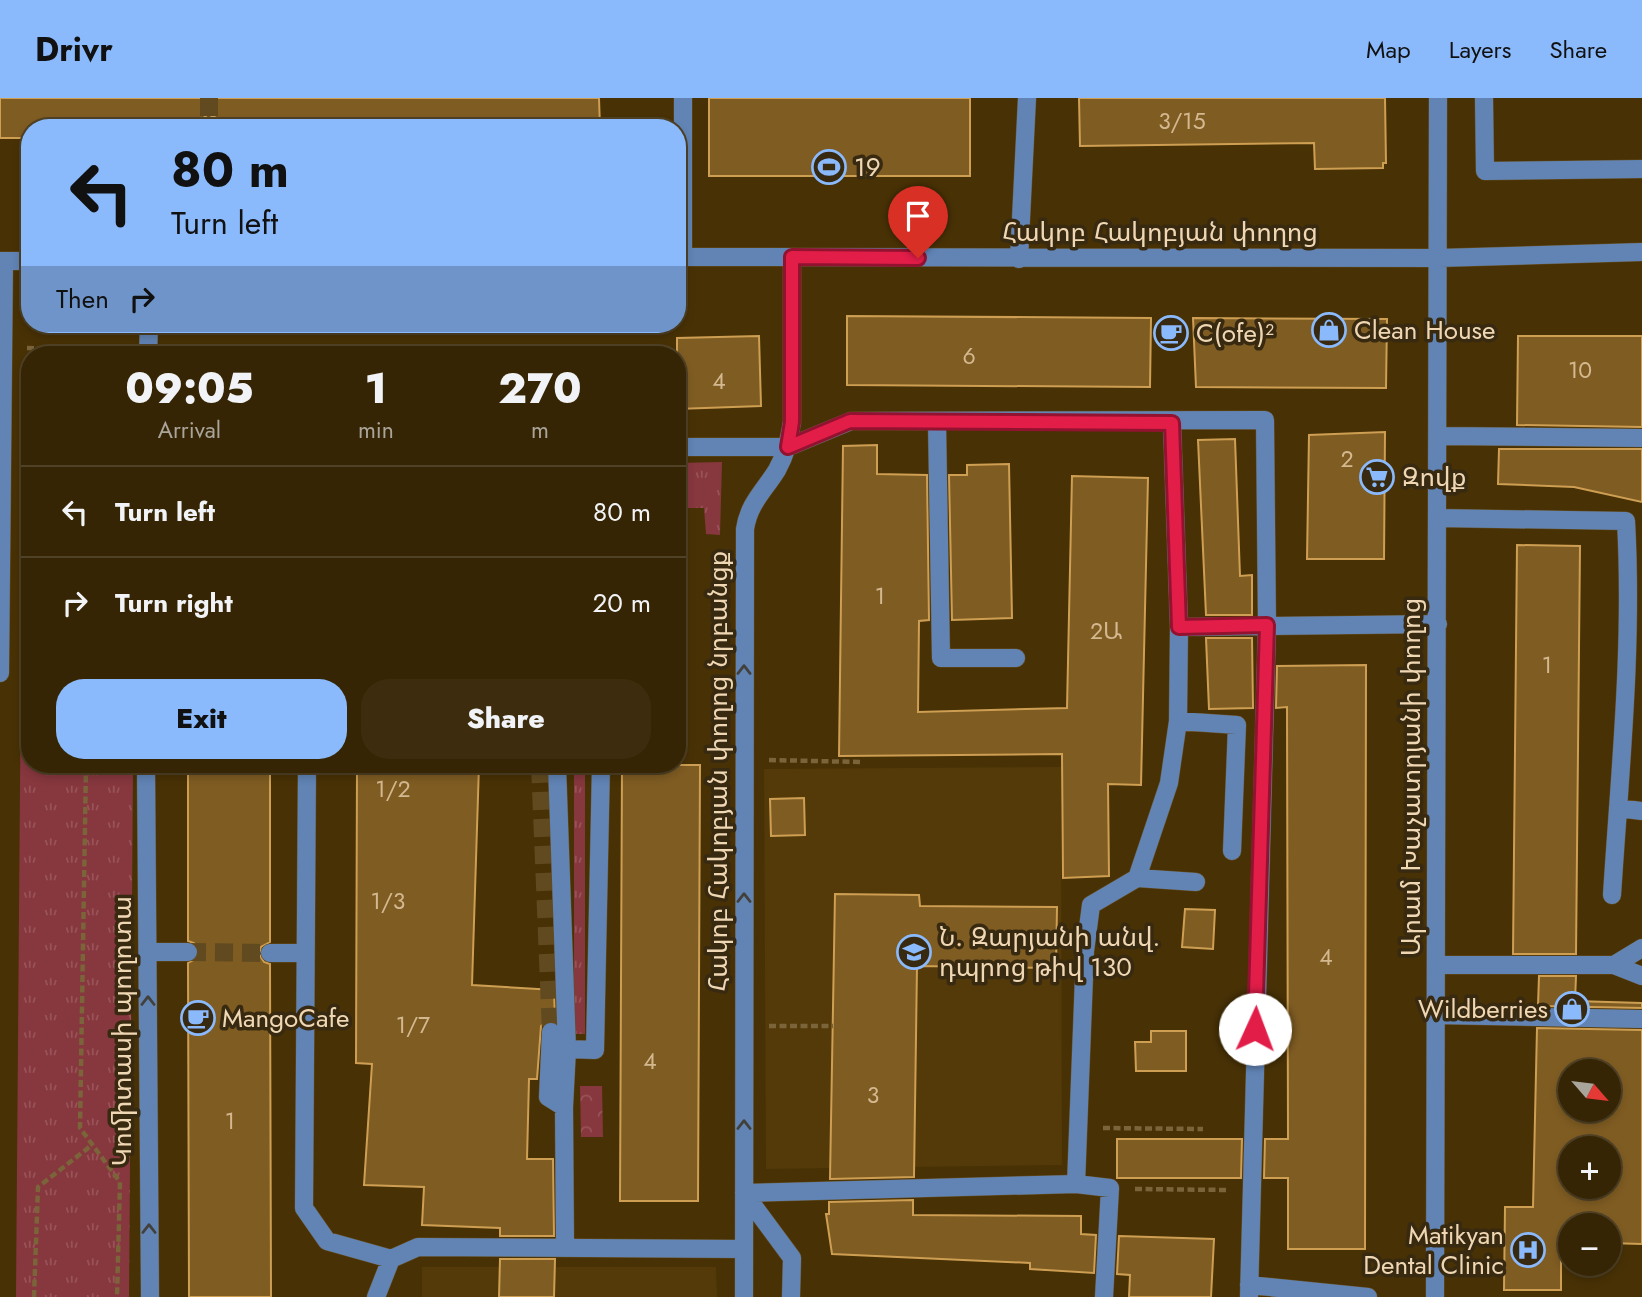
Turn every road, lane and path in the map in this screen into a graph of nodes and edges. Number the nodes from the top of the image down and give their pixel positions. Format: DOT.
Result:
graph roads {
  1 [pos="683,98"];
  2 [pos="1027,98"];
  3 [pos="1438,98"];
  4 [pos="1484,98"];
  5 [pos="683,119"];
  6 [pos="1642,169"];
  7 [pos="1642,252"];
  8 [pos="686,256"];
  9 [pos="792,257"];
  10 [pos="1019,258"];
  11 [pos="1439,258"];
  12 [pos="2,261"];
  13 [pos="21,261"];
  14 [pos="16,348"];
  15 [pos="21,348"];
  16 [pos="937,422"];
  17 [pos="1172,423"];
  18 [pos="1439,436"];
  19 [pos="1642,438"];
  20 [pos="686,447"];
  21 [pos="788,447"];
  22 [pos="1438,518"];
  23 [pos="1635,543"];
  24 [pos="1437,624"];
  25 [pos="1267,625"];
  26 [pos="1179,627"];
  27 [pos="1636,634"];
  28 [pos="1016,658"];
  29 [pos="0,673"];
  30 [pos="1178,721"];
  31 [pos="1634,726"];
  32 [pos="744,760"];
  33 [pos="860,762"];
  34 [pos="86,773"];
  35 [pos="146,773"];
  36 [pos="307,773"];
  37 [pos="557,773"];
  38 [pos="601,773"];
  39 [pos="1618,808"];
  40 [pos="1642,811"];
  41 [pos="1232,851"];
  42 [pos="1137,878"];
  43 [pos="1196,882"];
  44 [pos="1612,895"];
  45 [pos="1642,948"];
  46 [pos="148,952"];
  47 [pos="188,952"];
  48 [pos="270,953"];
  49 [pos="305,953"];
  50 [pos="1437,965"];
  51 [pos="1614,965"];
  52 [pos="1642,976"];
  53 [pos="1436,1015"];
  54 [pos="1641,1019"];
  55 [pos="744,1025"];
  56 [pos="833,1026"];
  57 [pos="551,1032"];
  58 [pos="567,1048"];
  59 [pos="564,1107"];
  60 [pos="1078,1127"];
  61 [pos="1203,1129"];
  62 [pos="92,1145"];
  63 [pos="1076,1184"];
  64 [pos="1110,1188"];
  65 [pos="1204,1189"];
  66 [pos="744,1193"];
  67 [pos="565,1247"];
  68 [pos="744,1249"];
  69 [pos="391,1259"];
  70 [pos="1249,1291"];
  71 [pos="34,1297"];
  72 [pos="117,1297"];
  73 [pos="150,1297"];
  74 [pos="376,1297"];
  75 [pos="744,1297"];
  76 [pos="791,1297"];
  77 [pos="1104,1297"];
  78 [pos="1368,1297"];
  79 [pos="1435,1297"];
  1 -- 5 [label="street"];
  2 -- 10 [label="street"];
  3 -- 11 [label="street, Արամ Խաչատրյանի փողոց"];
  4 -- 6 [label="street"];
  7 -- 11 [label="street, Հակոբ Հակոբյան փողոց"];
  8 -- 9 [label="street, Հակոբ Հակոբյան փողոց"];
  9 -- 10 [label="street, Հակոբ Հակոբյան փողոց"];
  9 -- 21 [label="street, Հակոբ Հակոբյան փողոց նրբանցք"];
  10 -- 11 [label="street, Հակոբ Հակոբյան փողոց"];
  11 -- 18 [label="street, Արամ Խաչատրյանի փողոց"];
  12 -- 13 [label="street"];
  12 -- 29 [label="street"];
  14 -- 15 [label="path"];
  16 -- 17 [label="street"];
  16 -- 21 [label="street"];
  16 -- 28 [label="street"];
  17 -- 25 [label="street"];
  17 -- 26 [label="street"];
  18 -- 19 [label="street"];
  18 -- 22 [label="street, Արամ Խաչատրյանի փողոց"];
  20 -- 21 [label="street"];
  32 -- 21 [label="street, Հակոբ Հակոբյան փողոց նրբանցք, one-way"];
  22 -- 23 [label="street"];
  22 -- 24 [label="street, Արամ Խաչատրյանի փողոց"];
  23 -- 27 [label="street"];
  24 -- 25 [label="street"];
  24 -- 50 [label="street, Արամ Խաչատրյանի փողոց"];
  25 -- 26 [label="street"];
  25 -- 70 [label="street"];
  26 -- 30 [label="street"];
  27 -- 31 [label="street"];
  30 -- 41 [label="street"];
  30 -- 42 [label="street"];
  31 -- 39 [label="street"];
  32 -- 33 [label="path"];
  55 -- 32 [label="street, Հակոբ Հակոբյան փողոց նրբանցք, one-way"];
  34 -- 62 [label="path"];
  35 -- 46 [label="street, Կոմիտասի պողոտա"];
  36 -- 49 [label="street"];
  37 -- 58 [label="street"];
  38 -- 58 [label="street"];
  39 -- 40 [label="street"];
  39 -- 44 [label="street"];
  42 -- 43 [label="street"];
  42 -- 60 [label="street"];
  45 -- 51 [label="street"];
  46 -- 47 [label="street"];
  73 -- 46 [label="street, Կոմիտասի պողոտա, one-way"];
  48 -- 49 [label="street"];
  49 -- 69 [label="street"];
  50 -- 51 [label="street"];
  50 -- 53 [label="street, Արամ Խաչատրյանի փողոց"];
  51 -- 52 [label="street"];
  53 -- 54 [label="street"];
  53 -- 79 [label="street, Արամ Խաչատրյանի փողոց"];
  55 -- 56 [label="path"];
  66 -- 55 [label="street, Հակոբ Հակոբյան փողոց նրբանցք, one-way"];
  57 -- 59 [label="street"];
  58 -- 59 [label="street"];
  59 -- 67 [label="street"];
  60 -- 61 [label="path"];
  60 -- 63 [label="street"];
  62 -- 71 [label="path"];
  62 -- 72 [label="path"];
  63 -- 64 [label="street"];
  63 -- 66 [label="street"];
  64 -- 65 [label="path"];
  64 -- 77 [label="street"];
  66 -- 68 [label="street, Հակոբ Հակոբյան փողոց նրբանցք"];
  66 -- 76 [label="street"];
  67 -- 68 [label="street"];
  67 -- 69 [label="street"];
  68 -- 75 [label="street, Հակոբ Հակոբյան փողոց նրբանցք"];
  69 -- 74 [label="street"];
  70 -- 78 [label="street"];
}
